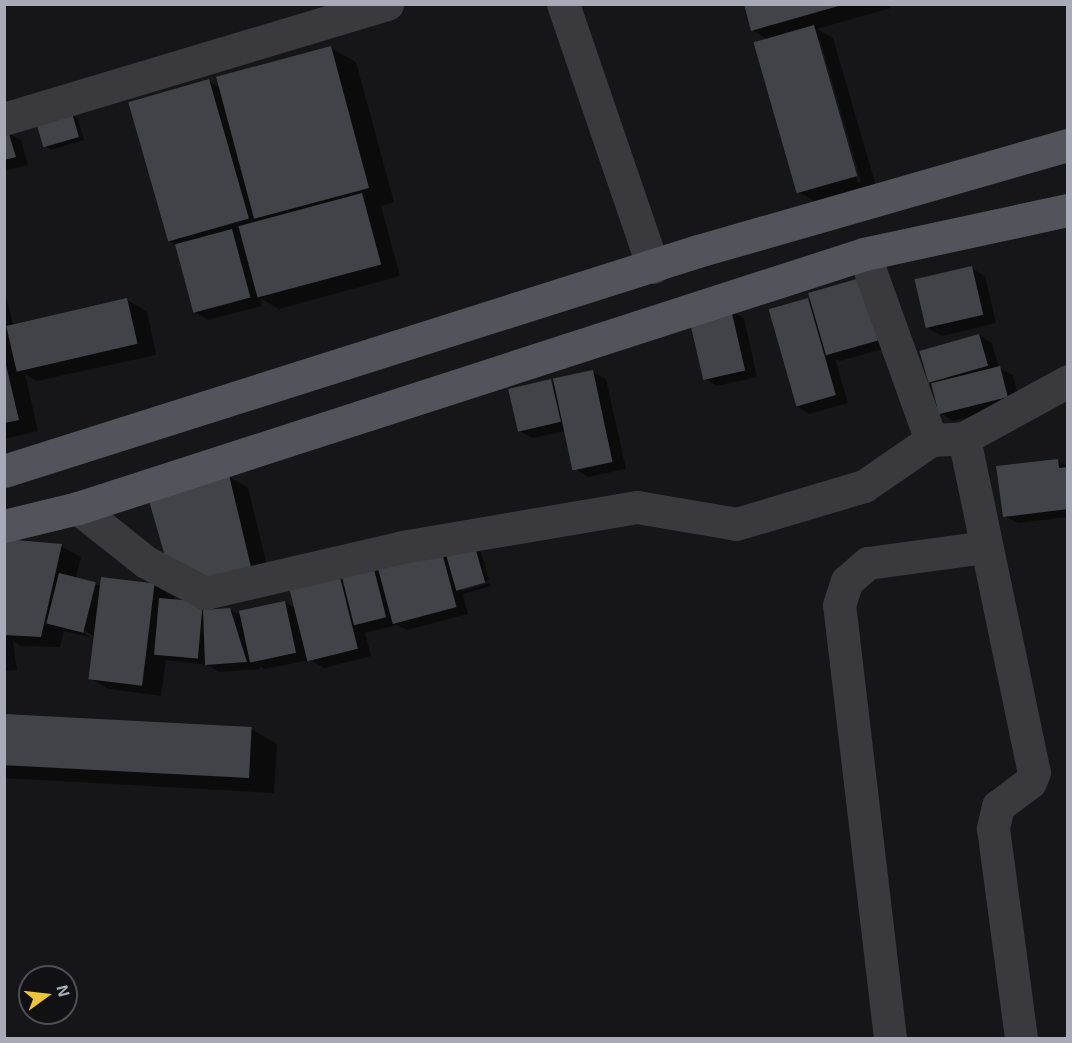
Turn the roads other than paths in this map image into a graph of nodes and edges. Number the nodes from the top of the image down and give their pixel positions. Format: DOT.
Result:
graph roads {
  1 [pos="387,4"];
  2 [pos="564,4"];
  3 [pos="4,119"];
  4 [pos="1068,145"];
  5 [pos="1067,213"];
  6 [pos="864,254"];
  7 [pos="653,267"];
  8 [pos="1068,381"];
  9 [pos="964,438"];
  10 [pos="931,440"];
  11 [pos="4,471"];
  12 [pos="78,508"];
  13 [pos="4,526"];
  14 [pos="985,547"];
  15 [pos="890,1038"];
  16 [pos="1021,1038"];
  1 -- 3 [label="street"];
  2 -- 7 [label="street"];
  4 -- 7 [label="main road"];
  5 -- 6 [label="main road"];
  6 -- 10 [label="street"];
  6 -- 12 [label="main road"];
  7 -- 11 [label="main road"];
  8 -- 9 [label="street"];
  9 -- 10 [label="street"];
  9 -- 14 [label="street"];
  10 -- 12 [label="street"];
  12 -- 13 [label="main road"];
  14 -- 15 [label="street"];
  14 -- 16 [label="street"];
}
